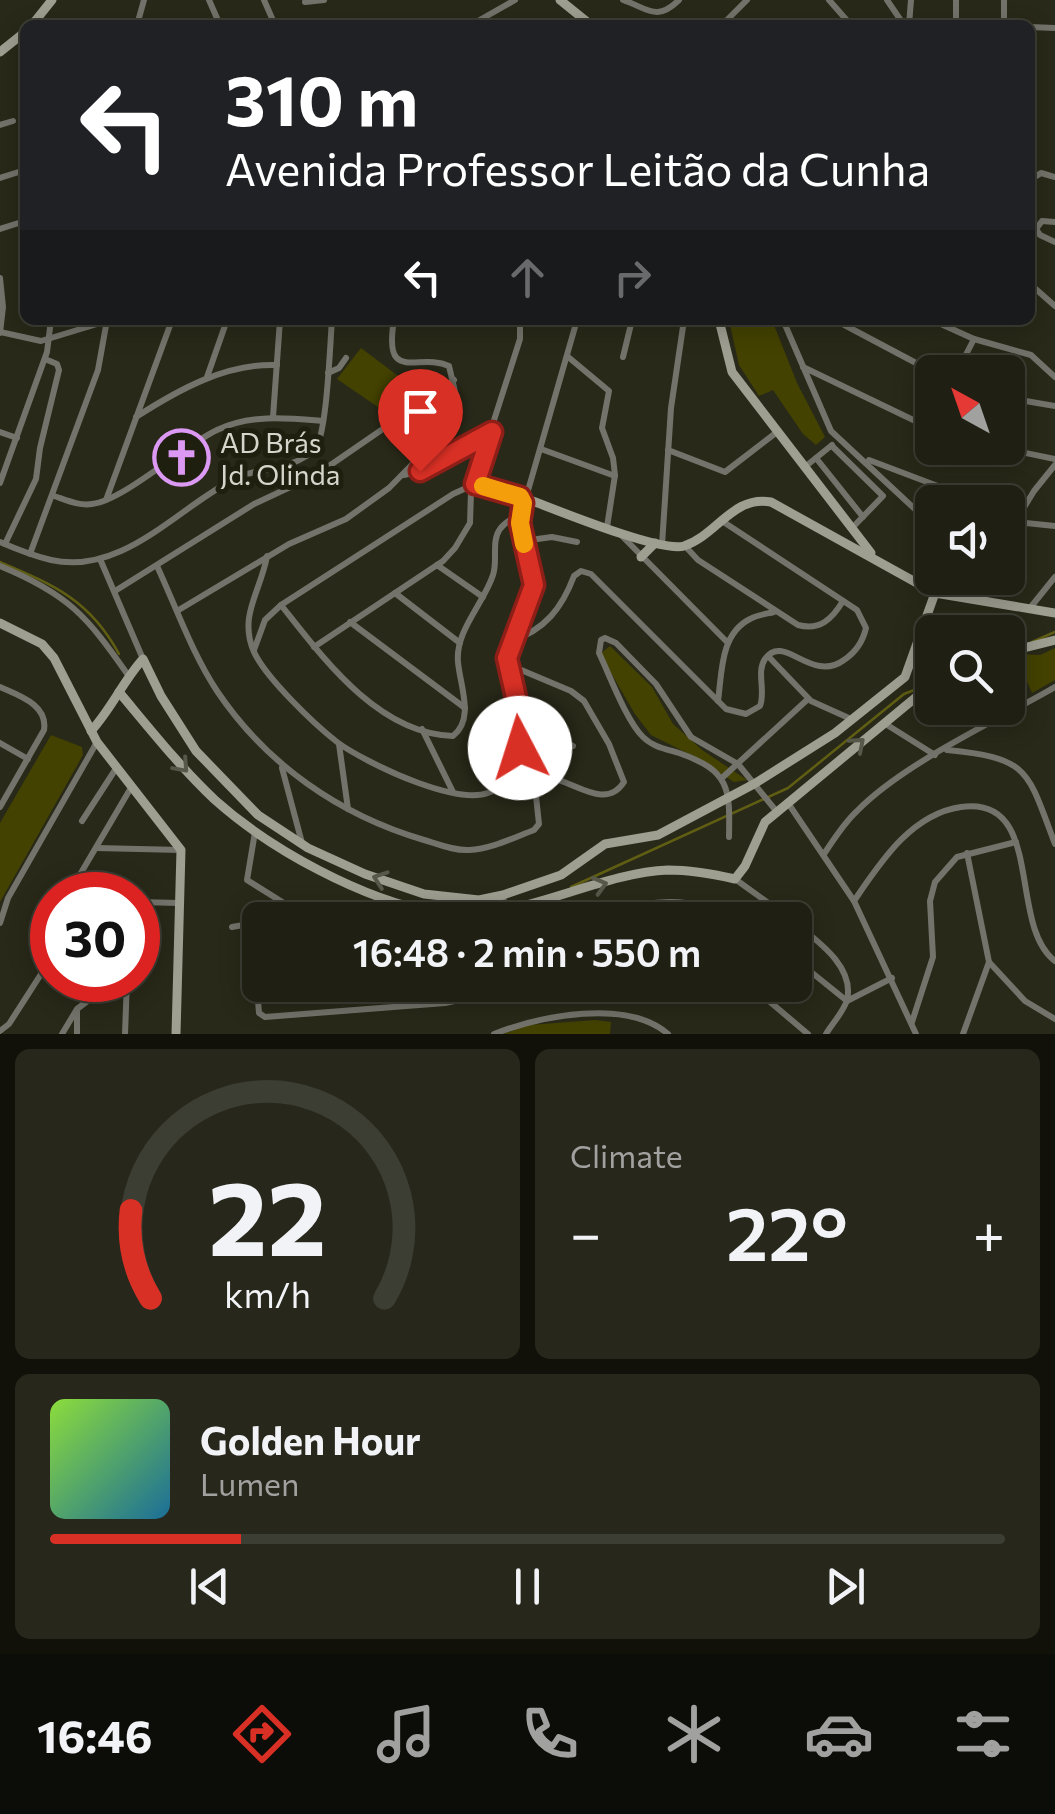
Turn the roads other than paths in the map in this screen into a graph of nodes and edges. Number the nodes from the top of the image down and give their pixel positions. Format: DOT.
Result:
graph roads {
  1 [pos="52,0"];
  2 [pos="324,0"];
  3 [pos="515,0"];
  4 [pos="560,0"];
  5 [pos="679,0"];
  6 [pos="746,0"];
  7 [pos="829,0"];
  8 [pos="887,0"];
  9 [pos="629,1"];
  10 [pos="305,2"];
  11 [pos="497,10"];
  12 [pos="36,20"];
  13 [pos="480,20"];
  14 [pos="496,20"];
  15 [pos="585,20"];
  16 [pos="727,20"];
  17 [pos="847,20"];
  18 [pos="903,20"];
  19 [pos="20,36"];
  20 [pos="0,52"];
  21 [pos="13,121"];
  22 [pos="0,125"];
  23 [pos="1055,222"];
  24 [pos="1055,242"];
  25 [pos="0,278"];
  26 [pos="1035,288"];
  27 [pos="1055,306"];
  28 [pos="52,325"];
  29 [pos="95,325"];
  30 [pos="106,325"];
  31 [pos="170,325"];
  32 [pos="226,325"];
  33 [pos="280,325"];
  34 [pos="332,325"];
  35 [pos="393,325"];
  36 [pos="520,325"];
  37 [pos="576,325"];
  38 [pos="631,325"];
  39 [pos="683,325"];
  40 [pos="720,325"];
  41 [pos="785,325"];
  42 [pos="844,325"];
  43 [pos="943,325"];
  44 [pos="0,332"];
  45 [pos="51,339"];
  46 [pos="974,339"];
  47 [pos="966,355"];
  48 [pos="567,356"];
  49 [pos="623,357"];
  50 [pos="346,358"];
  51 [pos="45,359"];
  52 [pos="915,363"];
  53 [pos="277,365"];
  54 [pos="802,366"];
  55 [pos="328,374"];
  56 [pos="207,377"];
  57 [pos="1055,377"];
  58 [pos="454,380"];
  59 [pos="1025,401"];
  60 [pos="1055,406"];
  61 [pos="136,417"];
  62 [pos="273,417"];
  63 [pos="323,421"];
  64 [pos="915,421"];
  65 [pos="778,431"];
  66 [pos="0,432"];
  67 [pos="492,432"];
  68 [pos="17,438"];
  69 [pos="839,440"];
  70 [pos="832,446"];
  71 [pos="541,449"];
  72 [pos="668,450"];
  73 [pos="1025,454"];
  74 [pos="816,458"];
  75 [pos="863,458"];
  76 [pos="8,461"];
  77 [pos="1055,462"];
  78 [pos="0,466"];
  79 [pos="806,466"];
  80 [pos="284,468"];
  81 [pos="403,475"];
  82 [pos="615,476"];
  83 [pos="0,483"];
  84 [pos="475,484"];
  85 [pos="935,485"];
  86 [pos="288,488"];
  87 [pos="54,496"];
  88 [pos="525,499"];
  89 [pos="106,502"];
  90 [pos="915,508"];
  91 [pos="1025,508"];
  92 [pos="519,515"];
  93 [pos="862,517"];
  94 [pos="721,520"];
  95 [pos="1025,521"];
  96 [pos="1055,526"];
  97 [pos="853,527"];
  98 [pos="612,529"];
  99 [pos="523,540"];
  100 [pos="578,542"];
  101 [pos="2,543"];
  102 [pos="658,544"];
  103 [pos="685,546"];
  104 [pos="30,554"];
  105 [pos="267,556"];
  106 [pos="641,557"];
  107 [pos="874,557"];
  108 [pos="100,559"];
  109 [pos="437,565"];
  110 [pos="0,566"];
  111 [pos="157,566"];
  112 [pos="1055,577"];
  113 [pos="915,581"];
  114 [pos="115,591"];
  115 [pos="395,593"];
  116 [pos="934,595"];
  117 [pos="946,595"];
  118 [pos="973,595"];
  119 [pos="482,596"];
  120 [pos="972,600"];
  121 [pos="843,601"];
  122 [pos="281,605"];
  123 [pos="1030,608"];
  124 [pos="178,610"];
  125 [pos="775,611"];
  126 [pos="1055,613"];
  127 [pos="350,622"];
  128 [pos="0,624"];
  129 [pos="1055,640"];
  130 [pos="511,641"];
  131 [pos="460,643"];
  132 [pos="728,643"];
  133 [pos="314,647"];
  134 [pos="1025,648"];
  135 [pos="254,651"];
  136 [pos="768,656"];
  137 [pos="144,659"];
  138 [pos="507,664"];
  139 [pos="128,676"];
  140 [pos="0,687"];
  141 [pos="1055,687"];
  142 [pos="119,692"];
  143 [pos="915,697"];
  144 [pos="808,699"];
  145 [pos="718,701"];
  146 [pos="465,708"];
  147 [pos="852,720"];
  148 [pos="883,722"];
  149 [pos="522,724"];
  150 [pos="89,728"];
  151 [pos="422,729"];
  152 [pos="97,742"];
  153 [pos="0,743"];
  154 [pos="339,744"];
  155 [pos="574,746"];
  156 [pos="946,750"];
  157 [pos="935,754"];
  158 [pos="28,759"];
  159 [pos="738,764"];
  160 [pos="281,766"];
  161 [pos="117,767"];
  162 [pos="723,778"];
  163 [pos="754,784"];
  164 [pos="132,786"];
  165 [pos="454,794"];
  166 [pos="730,796"];
  167 [pos="788,803"];
  168 [pos="0,806"];
  169 [pos="348,810"];
  170 [pos="777,812"];
  171 [pos="82,821"];
  172 [pos="281,830"];
  173 [pos="256,831"];
  174 [pos="729,837"];
  175 [pos="272,841"];
  176 [pos="1016,842"];
  177 [pos="302,844"];
  178 [pos="1055,844"];
  179 [pos="95,848"];
  180 [pos="181,850"];
  181 [pos="967,853"];
  182 [pos="824,854"];
  183 [pos="81,872"];
  184 [pos="736,879"];
  185 [pos="503,896"];
  186 [pos="854,901"];
  187 [pos="280,902"];
  188 [pos="399,902"];
  189 [pos="504,902"];
  190 [pos="552,902"];
  191 [pos="767,902"];
  192 [pos="160,903"];
  193 [pos="179,903"];
  194 [pos="0,923"];
  195 [pos="242,925"];
  196 [pos="232,927"];
  197 [pos="812,939"];
  198 [pos="1055,961"];
  199 [pos="989,962"];
  200 [pos="812,973"];
  201 [pos="892,978"];
  202 [pos="30,990"];
  203 [pos="847,1001"];
  204 [pos="87,1002"];
  205 [pos="127,1002"];
  206 [pos="258,1002"];
  207 [pos="450,1002"];
  208 [pos="770,1002"];
  209 [pos="77,1010"];
  210 [pos="1055,1019"];
  211 [pos="911,1023"];
  212 [pos="0,1031"];
  213 [pos="62,1034"];
  214 [pos="76,1034"];
  215 [pos="125,1034"];
  216 [pos="176,1034"];
  217 [pos="494,1034"];
  218 [pos="668,1034"];
  219 [pos="808,1034"];
  220 [pos="826,1034"];
  221 [pos="916,1034"];
  222 [pos="963,1034"];
  1 -- 12 [label="street"];
  2 -- 10 [label="street"];
  3 -- 11 [label="street"];
  4 -- 15 [label="street"];
  5 -- 9 [label="street"];
  6 -- 16 [label="street"];
  7 -- 17 [label="street"];
  8 -- 18 [label="street"];
  11 -- 13 [label="street"];
  11 -- 14 [label="street"];
  19 -- 20 [label="street"];
  21 -- 22 [label="street"];
  23 -- 24 [label="street"];
  25 -- 44 [label="street"];
  26 -- 27 [label="street"];
  28 -- 45 [label="street"];
  29 -- 45 [label="street"];
  30 -- 87 [label="street"];
  31 -- 61 [label="street"];
  32 -- 56 [label="street"];
  33 -- 53 [label="street"];
  34 -- 55 [label="street"];
  35 -- 58 [label="street"];
  36 -- 67 [label="street"];
  37 -- 48 [label="street"];
  38 -- 49 [label="street"];
  39 -- 72 [label="street"];
  40 -- 65 [label="street"];
  41 -- 54 [label="street"];
  42 -- 52 [label="street"];
  43 -- 46 [label="street"];
  44 -- 45 [label="street"];
  45 -- 51 [label="street"];
  46 -- 47 [label="street"];
  46 -- 57 [label="street"];
  48 -- 71 [label="street"];
  48 -- 82 [label="street"];
  50 -- 55 [label="street"];
  51 -- 68 [label="street"];
  51 -- 101 [label="street"];
  53 -- 56 [label="street"];
  53 -- 62 [label="street"];
  54 -- 64 [label="street"];
  54 -- 69 [label="street"];
  55 -- 63 [label="street"];
  56 -- 61 [label="street"];
  58 -- 81 [label="street"];
  58 -- 86 [label="street"];
  59 -- 60 [label="street"];
  61 -- 89 [label="street"];
  62 -- 63 [label="street"];
  62 -- 89 [label="street"];
  63 -- 80 [label="street"];
  65 -- 72 [label="street"];
  65 -- 79 [label="street"];
  66 -- 68 [label="street"];
  67 -- 81 [label="street"];
  67 -- 84 [label="street"];
  68 -- 76 [label="street"];
  69 -- 70 [label="street"];
  69 -- 75 [label="street"];
  70 -- 74 [label="street"];
  70 -- 93 [label="street"];
  71 -- 82 [label="street"];
  71 -- 88 [label="street"];
  72 -- 102 [label="street"];
  73 -- 77 [label="street"];
  74 -- 79 [label="street"];
  74 -- 93 [label="street"];
  75 -- 85 [label="street"];
  75 -- 90 [label="street"];
  76 -- 78 [label="street"];
  76 -- 83 [label="street"];
  77 -- 91 [label="street"];
  79 -- 97 [label="street"];
  80 -- 86 [label="street"];
  80 -- 108 [label="street"];
  81 -- 105 [label="street"];
  82 -- 98 [label="street"];
  84 -- 88 [label="street"];
  84 -- 109 [label="street"];
  84 -- 122 [label="street"];
  86 -- 111 [label="street"];
  87 -- 89 [label="street"];
  87 -- 104 [label="street"];
  88 -- 92 [label="street"];
  88 -- 98 [label="street"];
  92 -- 99 [label="street"];
  92 -- 119 [label="street"];
  93 -- 97 [label="street"];
  94 -- 103 [label="street"];
  94 -- 107 [label="street"];
  94 -- 121 [label="street"];
  95 -- 96 [label="street"];
  97 -- 107 [label="street"];
  98 -- 102 [label="street"];
  98 -- 106 [label="street"];
  99 -- 100 [label="street"];
  99 -- 130 [label="street"];
  101 -- 104 [label="street"];
  102 -- 103 [label="street"];
  102 -- 106 [label="street"];
  103 -- 125 [label="street"];
  104 -- 108 [label="street"];
  105 -- 124 [label="street"];
  105 -- 135 [label="street"];
  106 -- 132 [label="street"];
  107 -- 113 [label="street"];
  108 -- 114 [label="street"];
  109 -- 115 [label="street"];
  109 -- 119 [label="street"];
  110 -- 139 [label="street"];
  111 -- 114 [label="street"];
  111 -- 124 [label="street"];
  112 -- 123 [label="street"];
  114 -- 137 [label="street"];
  115 -- 127 [label="street"];
  115 -- 131 [label="street"];
  116 -- 147 [label="street"];
  117 -- 120 [label="street"];
  118 -- 120 [label="street"];
  119 -- 131 [label="street"];
  120 -- 123 [label="street"];
  121 -- 125 [label="street"];
  121 -- 136 [label="street"];
  122 -- 133 [label="street"];
  122 -- 135 [label="street"];
  123 -- 126 [label="street"];
  124 -- 160 [label="street"];
  125 -- 132 [label="street"];
  127 -- 133 [label="street"];
  127 -- 146 [label="street"];
  128 -- 150 [label="street"];
  129 -- 134 [label="street"];
  130 -- 138 [label="street"];
  130 -- 145 [label="street"];
  131 -- 146 [label="street"];
  132 -- 145 [label="street"];
  133 -- 151 [label="street"];
  135 -- 154 [label="street"];
  136 -- 144 [label="street"];
  136 -- 145 [label="street"];
  137 -- 139 [label="street"];
  137 -- 172 [label="street"];
  138 -- 149 [label="street"];
  138 -- 169 [label="street"];
  139 -- 142 [label="street"];
  140 -- 158 [label="street"];
  141 -- 156 [label="street"];
  142 -- 150 [label="street"];
  142 -- 173 [label="street, one-way"];
  143 -- 148 [label="street"];
  144 -- 147 [label="street"];
  144 -- 159 [label="street"];
  146 -- 151 [label="street"];
  147 -- 163 [label="street"];
  148 -- 157 [label="street"];
  167 -- 148 [label="street, one-way"];
  149 -- 155 [label="street"];
  149 -- 165 [label="street"];
  150 -- 152 [label="street"];
  151 -- 165 [label="street"];
  152 -- 161 [label="street"];
  152 -- 194 [label="street"];
  153 -- 158 [label="street"];
  154 -- 165 [label="street"];
  154 -- 169 [label="street"];
  156 -- 157 [label="street"];
  156 -- 178 [label="street"];
  157 -- 182 [label="street"];
  158 -- 168 [label="street"];
  159 -- 162 [label="street"];
  159 -- 162 [label="street"];
  159 -- 163 [label="street"];
  160 -- 169 [label="street"];
  160 -- 177 [label="street"];
  161 -- 164 [label="street"];
  161 -- 171 [label="street"];
  162 -- 166 [label="street"];
  163 -- 166 [label="street"];
  163 -- 170 [label="street"];
  164 -- 179 [label="street"];
  164 -- 180 [label="street"];
  166 -- 174 [label="street"];
  166 -- 185 [label="street"];
  167 -- 170 [label="street"];
  167 -- 182 [label="street"];
  170 -- 184 [label="street"];
  172 -- 175 [label="street"];
  172 -- 177 [label="street"];
  173 -- 175 [label="street"];
  173 -- 187 [label="street"];
  175 -- 188 [label="street"];
  176 -- 181 [label="street"];
  176 -- 186 [label="street"];
  176 -- 198 [label="street"];
  185 -- 177 [label="street, one-way"];
  179 -- 180 [label="street"];
  179 -- 183 [label="street"];
  180 -- 193 [label="street"];
  181 -- 199 [label="street"];
  181 -- 211 [label="street"];
  182 -- 186 [label="street"];
  190 -- 184 [label="street, one-way"];
  184 -- 191 [label="street"];
  185 -- 189 [label="street"];
  186 -- 201 [label="street"];
  192 -- 193 [label="street"];
  193 -- 216 [label="street"];
  195 -- 196 [label="street"];
  197 -- 203 [label="street"];
  199 -- 210 [label="street"];
  199 -- 222 [label="street"];
  200 -- 203 [label="street"];
  201 -- 203 [label="street"];
  201 -- 211 [label="street"];
  202 -- 212 [label="street"];
  203 -- 220 [label="street"];
  204 -- 209 [label="street"];
  205 -- 215 [label="street"];
  206 -- 207 [label="street"];
  208 -- 219 [label="street"];
  209 -- 213 [label="street"];
  209 -- 214 [label="street"];
  211 -- 221 [label="street"];
  217 -- 218 [label="street"];
}
